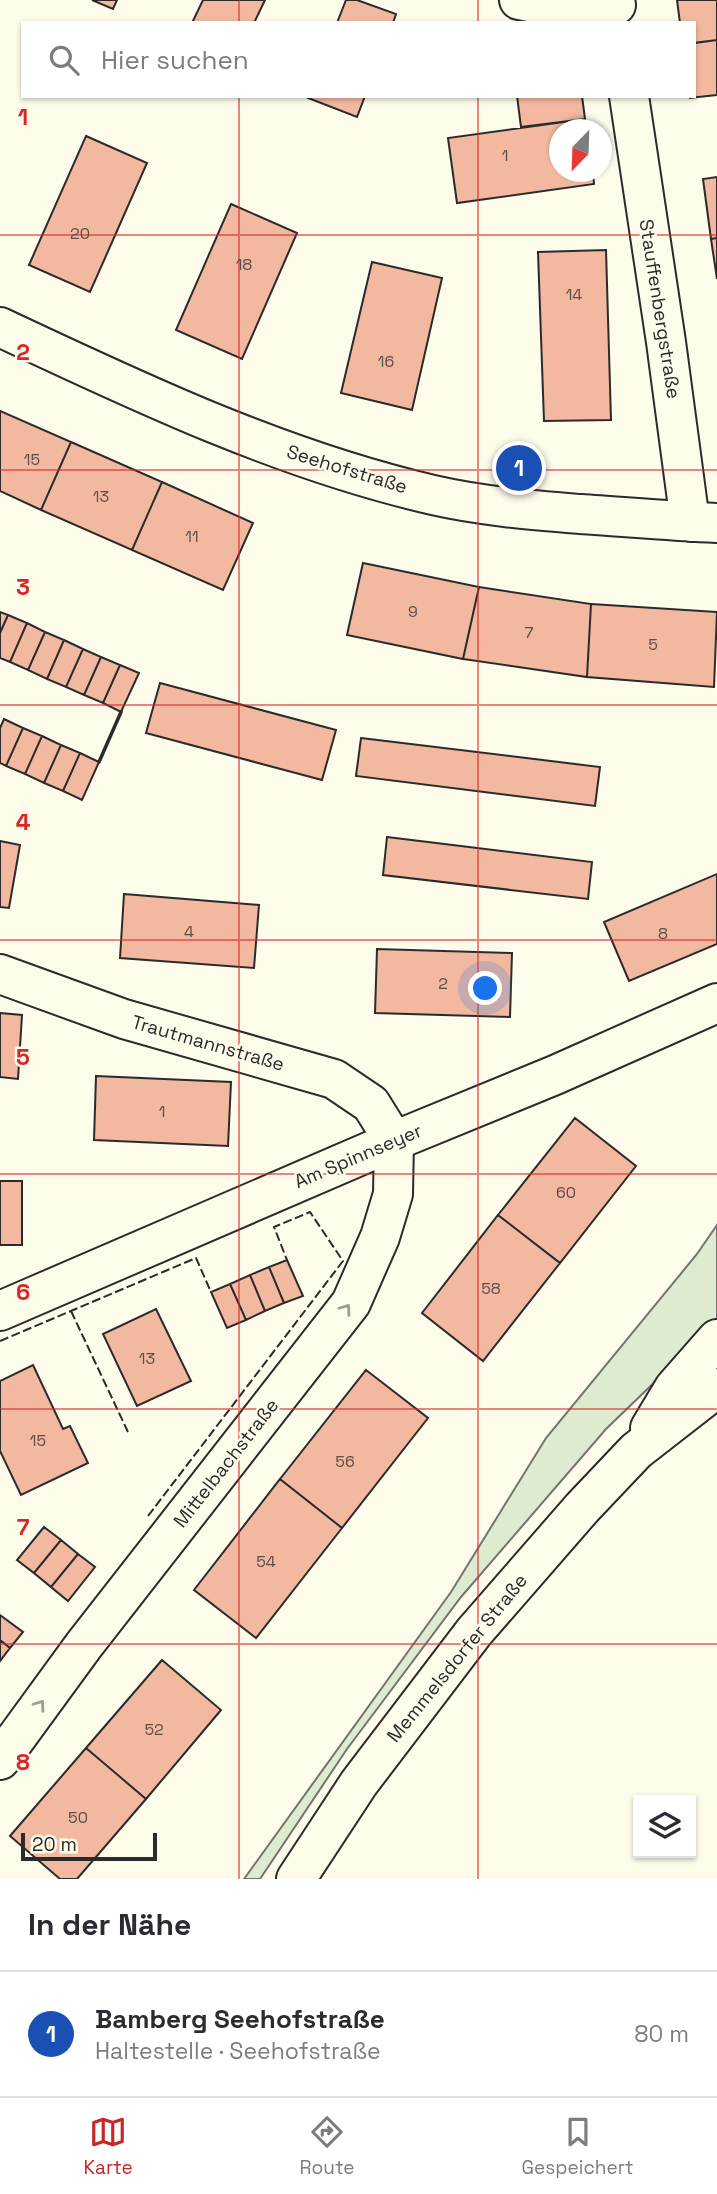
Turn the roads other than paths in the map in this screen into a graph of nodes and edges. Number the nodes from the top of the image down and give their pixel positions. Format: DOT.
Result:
graph roads {
  1 [pos="519,0"];
  2 [pos="617,9"];
  3 [pos="629,98"];
  4 [pos="0,327"];
  5 [pos="704,523"];
  6 [pos="0,974"];
  7 [pos="717,1003"];
  8 [pos="394,1141"];
  9 [pos="0,1311"];
  10 [pos="717,1339"];
  11 [pos="717,1388"];
  12 [pos="636,1451"];
  13 [pos="0,1760"];
  14 [pos="296,1879"];
  1 -- 2 [label="street"];
  3 -- 5 [label="street, Stauffenbergstraße"];
  4 -- 5 [label="street, Seehofstraße"];
  6 -- 8 [label="street, Trautmannstraße"];
  7 -- 8 [label="street, Am Spinnseyer"];
  8 -- 9 [label="street, Am Spinnseyer"];
  13 -- 8 [label="street, Mittelbachstraße, one-way"];
  10 -- 12 [label="street, Memmelsdorfer Straße"];
  11 -- 12 [label="street, Memmelsdorfer Straße"];
  12 -- 14 [label="street, Memmelsdorfer Straße"];
}
